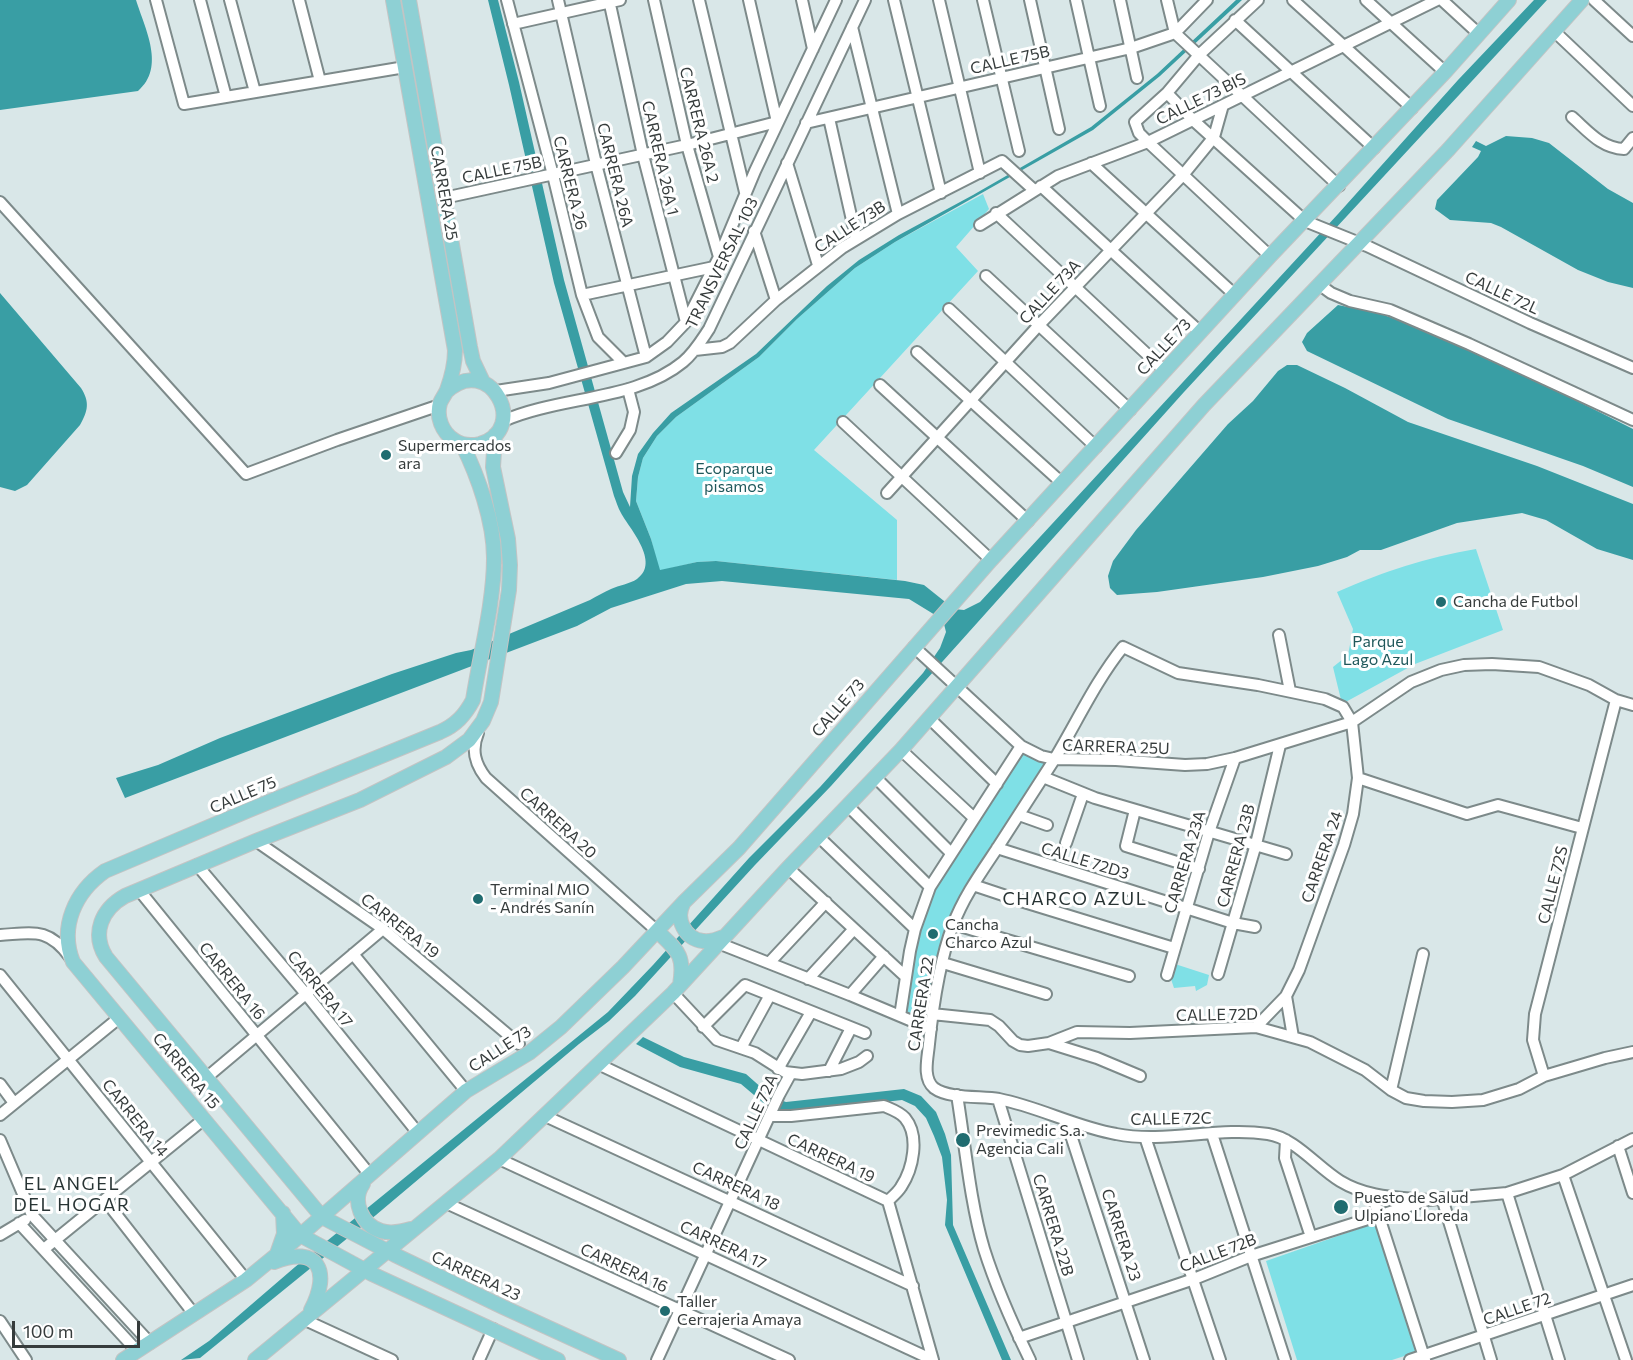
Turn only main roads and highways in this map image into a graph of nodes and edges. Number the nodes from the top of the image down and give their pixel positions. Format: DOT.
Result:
graph roads {
  1 [pos="393,0"];
  2 [pos="409,0"];
  3 [pos="1509,0"];
  4 [pos="1582,0"];
  5 [pos="483,382"];
  6 [pos="446,392"];
  7 [pos="495,435"];
  8 [pos="462,444"];
  9 [pos="682,908"];
  10 [pos="69,920"];
  11 [pos="662,935"];
  12 [pos="718,940"];
  13 [pos="678,983"];
  14 [pos="370,1175"];
  15 [pos="345,1197"];
  16 [pos="306,1198"];
  17 [pos="283,1213"];
  18 [pos="325,1219"];
  19 [pos="414,1228"];
  20 [pos="303,1237"];
  21 [pos="383,1249"];
  22 [pos="274,1259"];
  23 [pos="360,1268"];
  24 [pos="309,1315"];
  25 [pos="123,1360"];
  26 [pos="255,1360"];
  27 [pos="558,1360"];
  28 [pos="619,1360"];
  1 -- 6 [label="main road, CARRERA 25"];
  2 -- 5 [label="main road, CARRERA 25"];
  3 -- 9 [label="main road, CALLE 73"];
  4 -- 12 [label="main road"];
  5 -- 6 [label="main road"];
  5 -- 7 [label="main road"];
  6 -- 8 [label="main road, CARRERA 25"];
  7 -- 8 [label="main road"];
  7 -- 16 [label="main road, CARRERA 15"];
  8 -- 10 [label="main road, CALLE 75"];
  9 -- 11 [label="main road, CALLE 73"];
  9 -- 12 [label="main road"];
  10 -- 17 [label="main road, CARRERA 15"];
  11 -- 13 [label="main road"];
  11 -- 14 [label="main road, CALLE 73"];
  12 -- 13 [label="main road"];
  13 -- 19 [label="main road"];
  14 -- 15 [label="main road, CALLE 73"];
  14 -- 19 [label="main road"];
  15 -- 16 [label="main road"];
  15 -- 18 [label="main road, CALLE 73"];
  16 -- 18 [label="main road, CARRERA 15"];
  17 -- 20 [label="main road, CARRERA 15"];
  17 -- 22 [label="main road"];
  18 -- 20 [label="main road, CALLE 73"];
  18 -- 21 [label="main road, CARRERA 23"];
  19 -- 21 [label="main road"];
  20 -- 22 [label="main road, CALLE 73"];
  20 -- 23 [label="main road"];
  21 -- 23 [label="main road"];
  21 -- 28 [label="main road, CARRERA 23"];
  22 -- 24 [label="main road"];
  22 -- 25 [label="main road, CALLE 73"];
  23 -- 24 [label="main road"];
  23 -- 27 [label="main road"];
  24 -- 26 [label="main road"];
}
